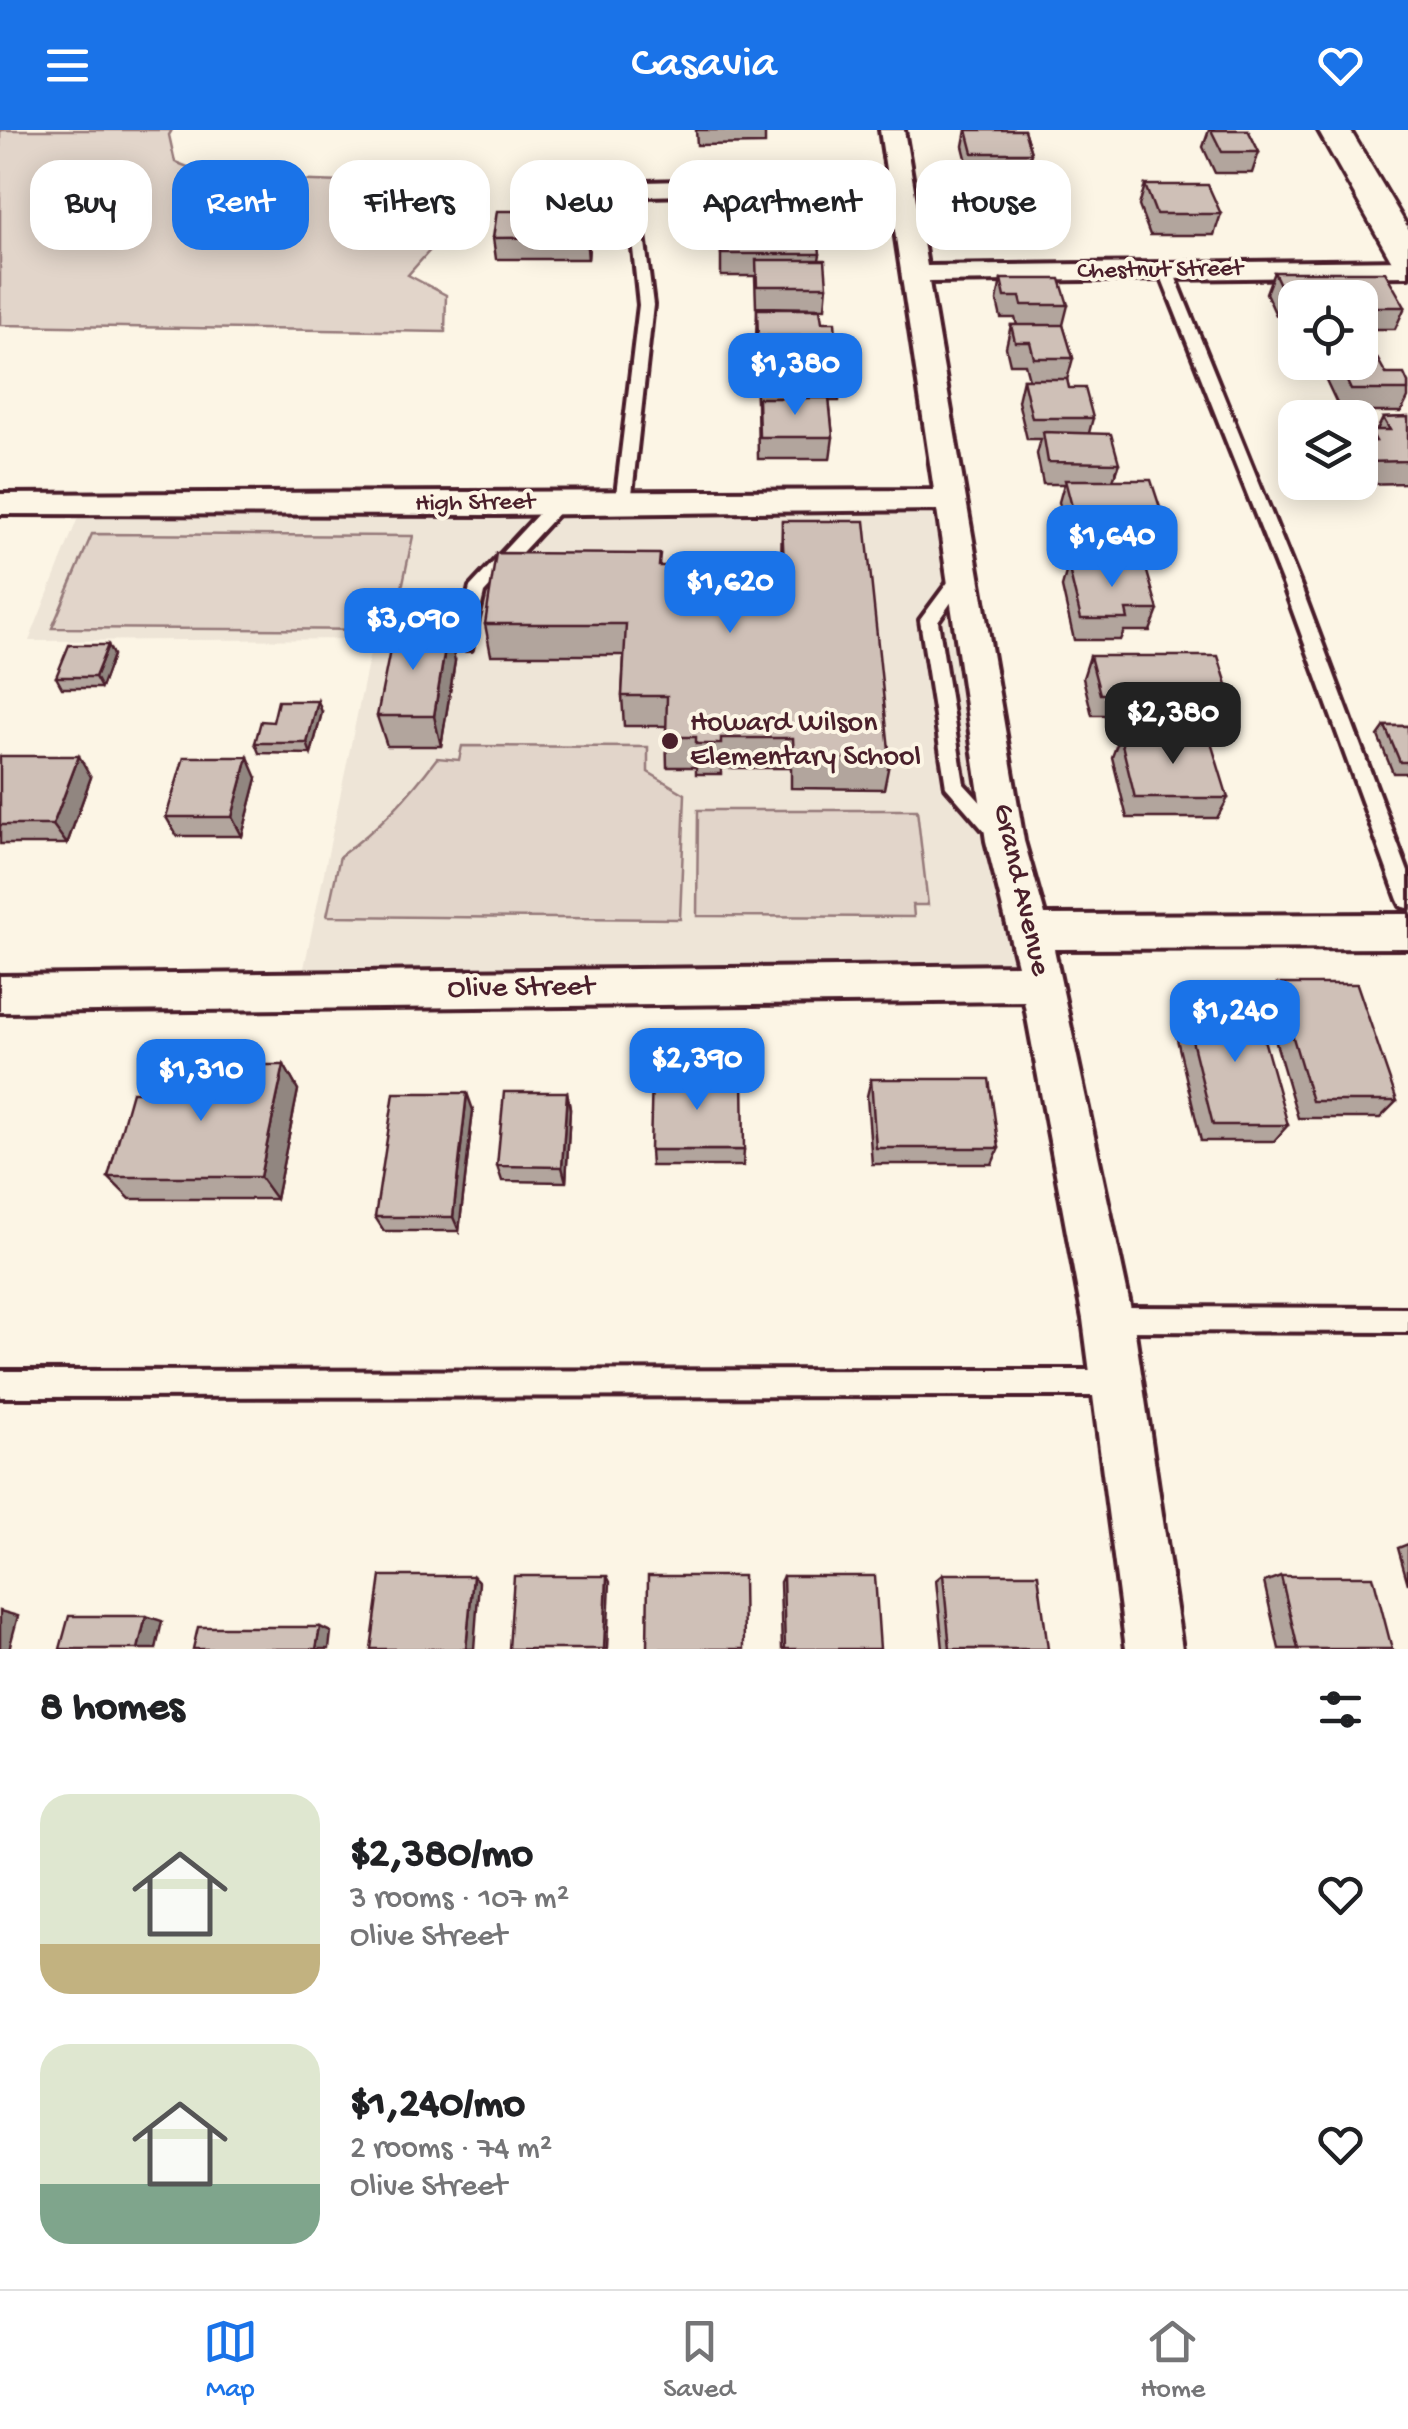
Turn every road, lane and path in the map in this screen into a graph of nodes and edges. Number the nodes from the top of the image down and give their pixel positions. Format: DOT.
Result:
graph roads {
  1 [pos="892,130"];
  2 [pos="1334,130"];
  3 [pos="898,183"];
  4 [pos="648,188"];
  5 [pos="640,250"];
  6 [pos="1408,258"];
  7 [pos="1408,268"];
  8 [pos="1166,271"];
  9 [pos="912,274"];
  10 [pos="951,500"];
  11 [pos="558,503"];
  12 [pos="623,503"];
  13 [pos="0,504"];
  14 [pos="465,645"];
  15 [pos="1408,900"];
  16 [pos="1408,931"];
  17 [pos="1026,932"];
  18 [pos="1042,983"];
  19 [pos="0,994"];
  20 [pos="1108,1319"];
  21 [pos="1408,1320"];
  22 [pos="1119,1383"];
  23 [pos="0,1384"];
  24 [pos="1154,1649"];
  1 -- 3 [label="street, Grand Avenue"];
  2 -- 6 [label="street"];
  3 -- 4 [label="street"];
  3 -- 9 [label="street, Grand Avenue"];
  5 -- 12 [label="lane"];
  7 -- 8 [label="street, Chestnut Street"];
  8 -- 9 [label="street, Chestnut Street"];
  8 -- 15 [label="lane"];
  9 -- 10 [label="street, Grand Avenue"];
  10 -- 12 [label="street, High Street"];
  10 -- 17 [label="street, Grand Avenue"];
  11 -- 12 [label="street, High Street"];
  11 -- 13 [label="street, High Street"];
  11 -- 14 [label="lane"];
  16 -- 17 [label="street"];
  17 -- 18 [label="street, Grand Avenue"];
  18 -- 19 [label="street, Olive Street"];
  18 -- 20 [label="street, Grand Avenue"];
  20 -- 21 [label="lane"];
  20 -- 22 [label="street, Grand Avenue"];
  22 -- 23 [label="lane"];
  22 -- 24 [label="street, Grand Avenue"];
}
